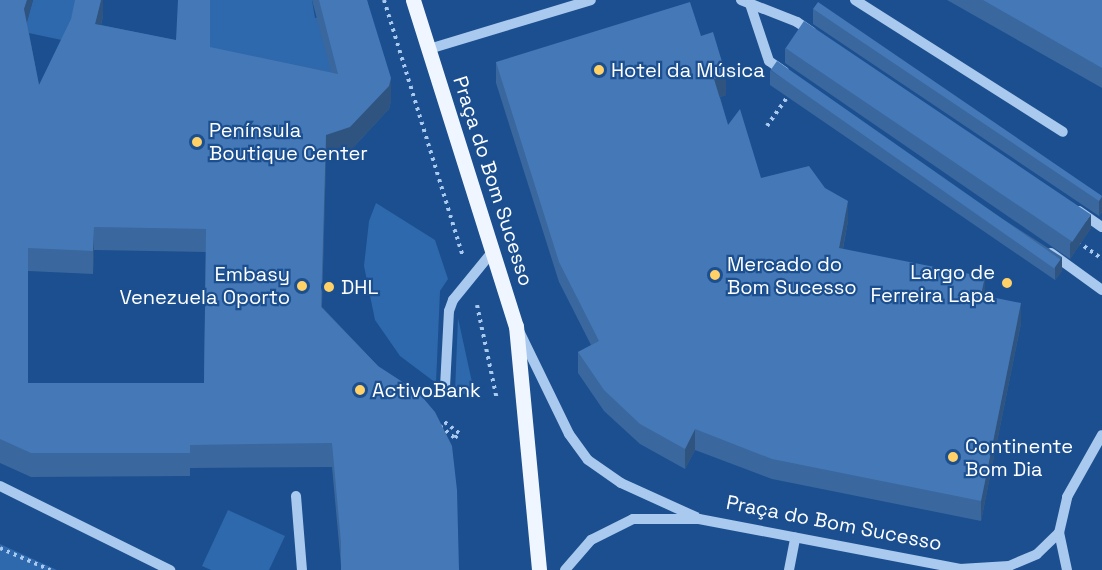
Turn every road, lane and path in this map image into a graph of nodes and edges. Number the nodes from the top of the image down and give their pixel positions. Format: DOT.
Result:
graph roads {
  1 [pos="412,0"];
  2 [pos="591,0"];
  3 [pos="855,0"];
  4 [pos="746,2"];
  5 [pos="825,41"];
  6 [pos="429,49"];
  7 [pos="798,81"];
  8 [pos="1062,132"];
  9 [pos="1071,206"];
  10 [pos="1102,227"];
  11 [pos="1073,239"];
  12 [pos="1038,243"];
  13 [pos="493,251"];
  14 [pos="1102,259"];
  15 [pos="1102,290"];
  16 [pos="516,326"];
  17 [pos="445,387"];
  18 [pos="443,421"];
  19 [pos="440,426"];
  20 [pos="1102,435"];
  21 [pos="0,486"];
  22 [pos="297,496"];
  23 [pos="699,519"];
  24 [pos="1059,533"];
  25 [pos="795,538"];
  26 [pos="0,548"];
  27 [pos="50,570"];
  28 [pos="170,570"];
  29 [pos="302,570"];
  30 [pos="539,570"];
  31 [pos="565,570"];
  32 [pos="789,570"];
  33 [pos="961,570"];
  34 [pos="1067,570"];
  1 -- 6 [label="main road, Praça do Bom Sucesso"];
  2 -- 6 [label="street"];
  3 -- 8 [label="street"];
  4 -- 5 [label="street"];
  4 -- 7 [label="street"];
  6 -- 13 [label="main road, Praça do Bom Sucesso"];
  9 -- 10 [label="street"];
  11 -- 14 [label="path"];
  12 -- 15 [label="street"];
  13 -- 16 [label="main road, Praça do Bom Sucesso"];
  13 -- 17 [label="street"];
  16 -- 23 [label="street, Praça do Bom Sucesso"];
  16 -- 30 [label="main road, Praça do Bom Sucesso"];
  18 -- 19 [label="path"];
  20 -- 24 [label="street"];
  21 -- 28 [label="street"];
  22 -- 29 [label="street"];
  23 -- 25 [label="street, Praça do Bom Sucesso"];
  23 -- 31 [label="street, Praça do Bom Sucesso"];
  24 -- 33 [label="street"];
  24 -- 34 [label="street"];
  25 -- 32 [label="street"];
  25 -- 33 [label="street, Praça do Bom Sucesso"];
  26 -- 27 [label="path"];
}
